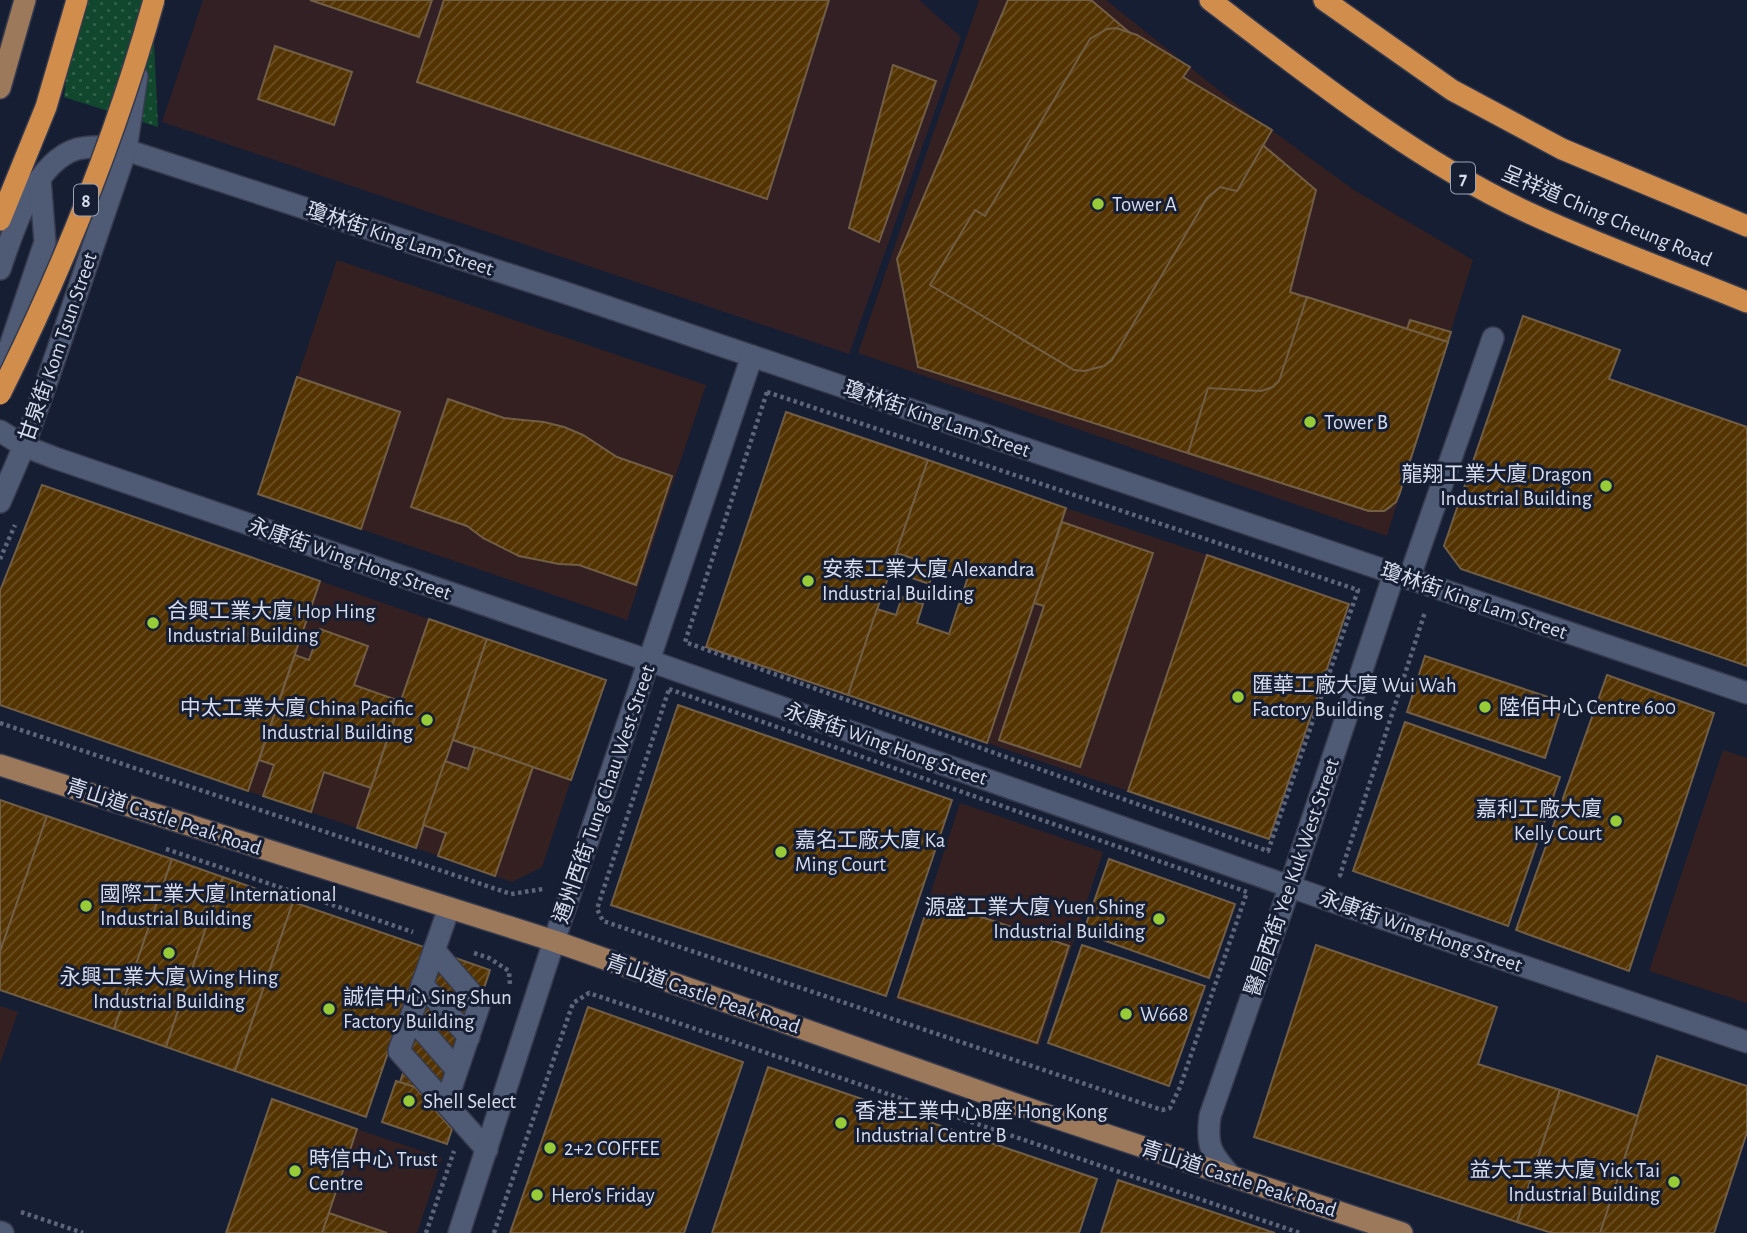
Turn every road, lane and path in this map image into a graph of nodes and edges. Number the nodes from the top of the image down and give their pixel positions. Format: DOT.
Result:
graph roads {
  1 [pos="25,0"];
  2 [pos="77,0"];
  3 [pos="152,0"];
  4 [pos="1210,0"];
  5 [pos="1324,0"];
  6 [pos="0,88"];
  7 [pos="125,150"];
  8 [pos="40,177"];
  9 [pos="0,220"];
  10 [pos="1747,226"];
  11 [pos="0,269"];
  12 [pos="1747,302"];
  13 [pos="1493,338"];
  14 [pos="752,356"];
  15 [pos="0,376"];
  16 [pos="0,394"];
  17 [pos="0,431"];
  18 [pos="24,446"];
  19 [pos="0,502"];
  20 [pos="1401,576"];
  21 [pos="1434,615"];
  22 [pos="685,642"];
  23 [pos="650,661"];
  24 [pos="1747,693"];
  25 [pos="0,723"];
  26 [pos="0,765"];
  27 [pos="159,847"];
  28 [pos="548,877"];
  29 [pos="1353,880"];
  30 [pos="1290,886"];
  31 [pos="449,908"];
  32 [pos="597,909"];
  33 [pos="554,941"];
  34 [pos="436,945"];
  35 [pos="422,984"];
  36 [pos="511,991"];
  37 [pos="411,1017"];
  38 [pos="469,1037"];
  39 [pos="1747,1042"];
  40 [pos="457,1070"];
  41 [pos="446,1103"];
  42 [pos="463,1123"];
  43 [pos="487,1150"];
  44 [pos="1231,1176"];
  45 [pos="12,1209"];
  46 [pos="83,1233"];
  47 [pos="426,1233"];
  48 [pos="459,1233"];
  49 [pos="494,1233"];
  50 [pos="1300,1233"];
  51 [pos="1402,1233"];
  1 -- 6 [label="main road"];
  2 -- 9 [label="highway"];
  3 -- 7 [label="street, 甘泉街 Kom Tsun Street"];
  3 -- 16 [label="highway, 8, bridge"];
  4 -- 12 [label="highway, 呈祥道 Ching Cheung Road / 7"];
  5 -- 10 [label="highway, 呈祥道 Ching Cheung Road"];
  7 -- 8 [label="street, 瓊林街 King Lam Street"];
  7 -- 14 [label="street, 瓊林街 King Lam Street"];
  7 -- 18 [label="street, 甘泉街 Kom Tsun Street"];
  8 -- 11 [label="street"];
  8 -- 15 [label="street"];
  13 -- 20 [label="street, 醫局西街 Yee Kuk West Street"];
  14 -- 20 [label="street, 瓊林街 King Lam Street"];
  14 -- 23 [label="street, 通州西街 Tung Chau West Street"];
  17 -- 18 [label="street, 永康街 Wing Hong Street"];
  18 -- 19 [label="street, 甘泉街 Kom Tsun Street"];
  18 -- 23 [label="street, 永康街 Wing Hong Street"];
  20 -- 24 [label="street, 瓊林街 King Lam Street"];
  20 -- 30 [label="street, 醫局西街 Yee Kuk West Street"];
  21 -- 29 [label="path"];
  22 -- 22 [label="path"];
  23 -- 30 [label="street, 永康街 Wing Hong Street"];
  23 -- 33 [label="street, 通州西街 Tung Chau West Street"];
  25 -- 28 [label="path"];
  26 -- 31 [label="main road, 青山道 Castle Peak Road"];
  27 -- 34 [label="path"];
  30 -- 39 [label="street, 永康街 Wing Hong Street"];
  30 -- 44 [label="street, 醫局西街 Yee Kuk West Street"];
  31 -- 33 [label="main road, 青山道 Castle Peak Road"];
  31 -- 34 [label="street"];
  32 -- 32 [label="path"];
  33 -- 43 [label="street, 通州西街 Tung Chau West Street"];
  33 -- 44 [label="main road, 青山道 Castle Peak Road"];
  34 -- 35 [label="street"];
  34 -- 36 [label="path"];
  34 -- 38 [label="street"];
  35 -- 37 [label="street"];
  35 -- 38 [label="street"];
  37 -- 40 [label="street"];
  37 -- 41 [label="street"];
  38 -- 40 [label="street"];
  40 -- 41 [label="street"];
  41 -- 42 [label="street"];
  42 -- 43 [label="street"];
  42 -- 47 [label="path"];
  43 -- 48 [label="street, 通州西街 Tung Chau West Street"];
  44 -- 51 [label="main road, 青山道 Castle Peak Road"];
  45 -- 46 [label="path"];
  49 -- 50 [label="path"];
}
